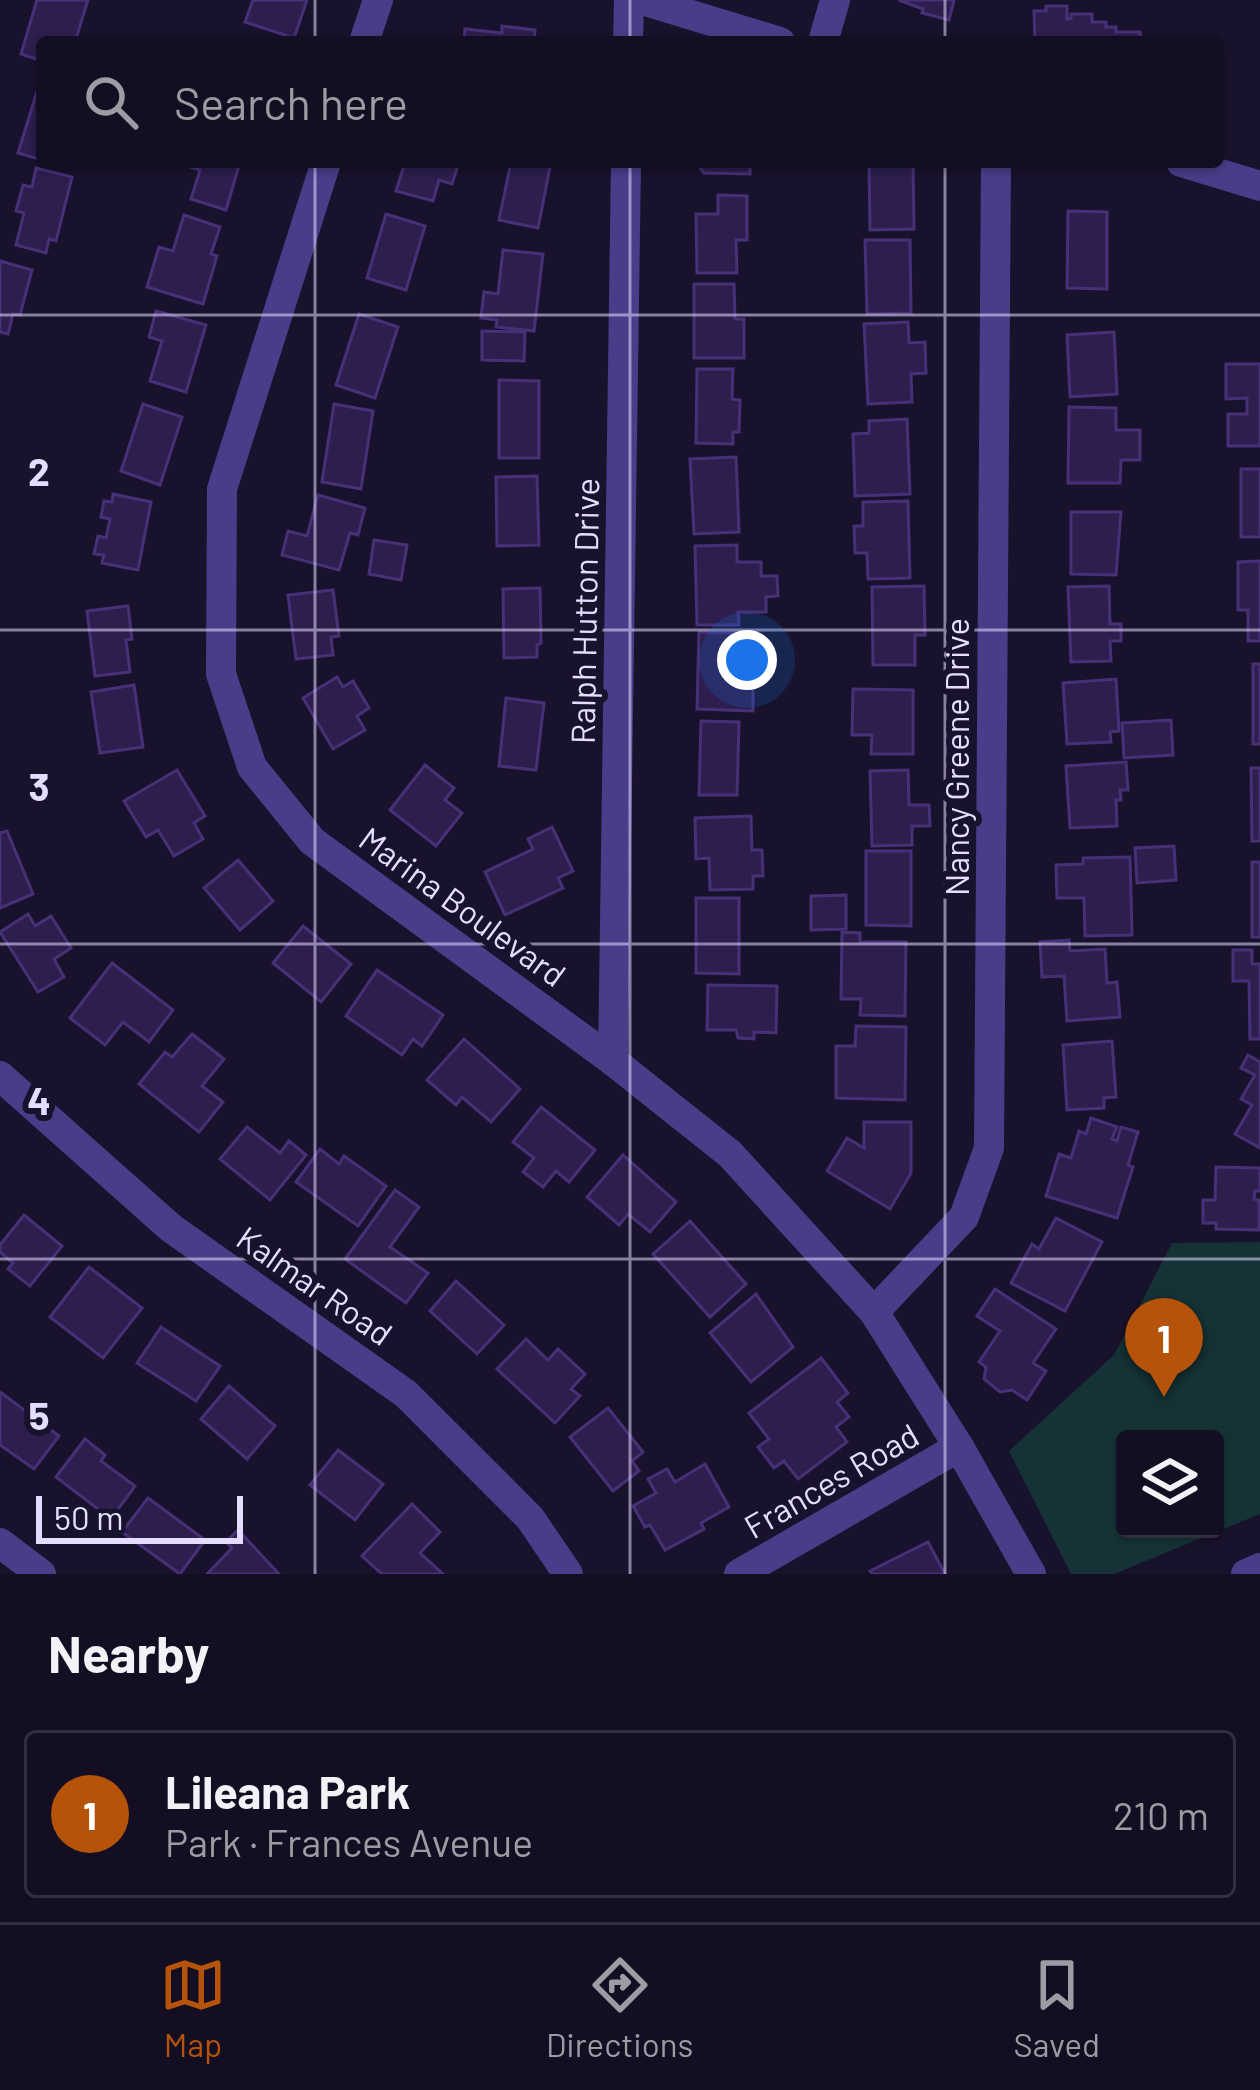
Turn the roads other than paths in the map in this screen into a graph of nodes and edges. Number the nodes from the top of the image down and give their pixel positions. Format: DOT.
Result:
graph roads {
  1 [pos="378,0"];
  2 [pos="629,0"];
  3 [pos="642,0"];
  4 [pos="836,0"];
  5 [pos="366,36"];
  6 [pos="628,36"];
  7 [pos="760,36"];
  8 [pos="825,36"];
  9 [pos="324,168"];
  10 [pos="626,168"];
  11 [pos="996,168"];
  12 [pos="1201,168"];
  13 [pos="1260,186"];
  14 [pos="613,1061"];
  15 [pos="0,1076"];
  16 [pos="874,1312"];
  17 [pos="959,1448"];
  18 [pos="0,1543"];
  19 [pos="1260,1568"];
  20 [pos="41,1574"];
  21 [pos="568,1574"];
  22 [pos="739,1574"];
  23 [pos="1031,1574"];
  24 [pos="1246,1574"];
  1 -- 5 [label="street"];
  2 -- 6 [label="street"];
  3 -- 7 [label="street"];
  4 -- 8 [label="street"];
  9 -- 14 [label="street, Marina Boulevard"];
  10 -- 14 [label="street, Ralph Hutton Drive"];
  11 -- 16 [label="street, Nancy Greene Drive"];
  12 -- 13 [label="street"];
  14 -- 16 [label="street, Marina Boulevard"];
  15 -- 21 [label="street, Kalmar Road"];
  16 -- 17 [label="street, Marina Boulevard"];
  17 -- 22 [label="street, Frances Road"];
  17 -- 23 [label="street, Marina Boulevard"];
  18 -- 20 [label="street"];
  19 -- 24 [label="street"];
}
